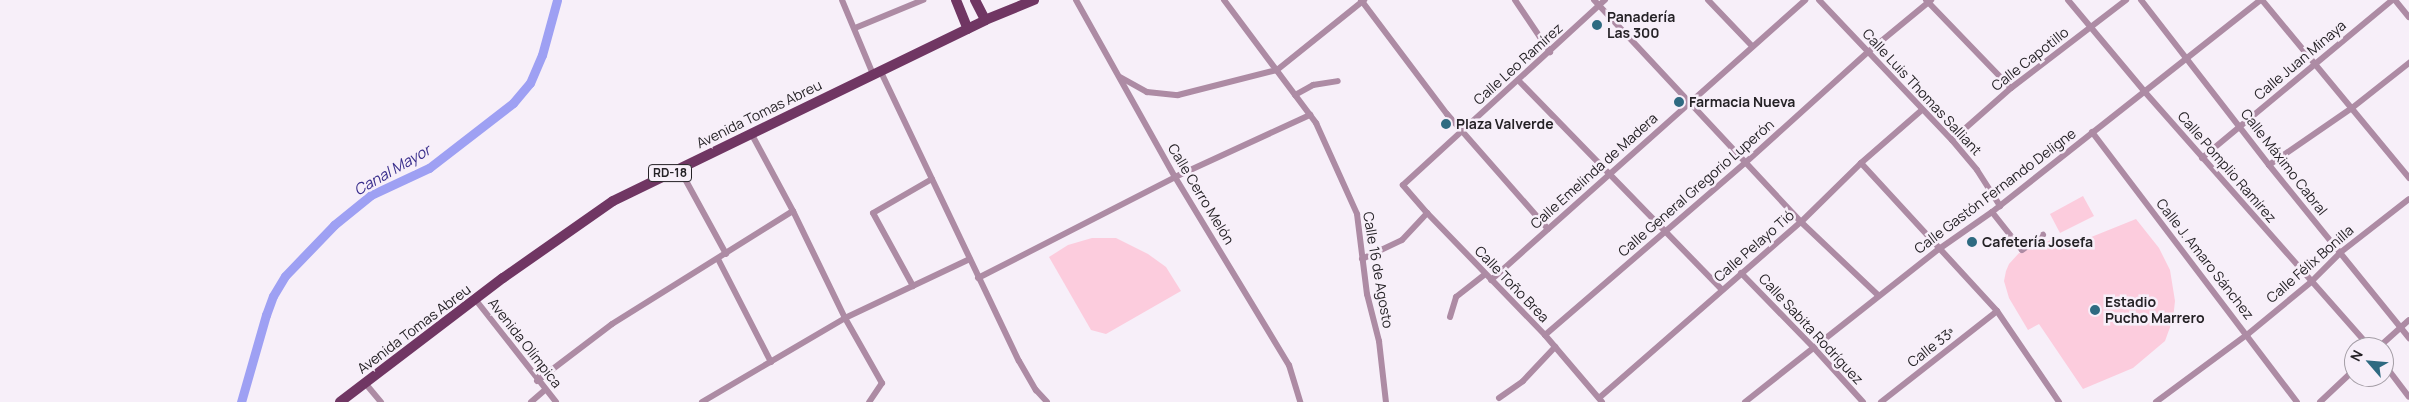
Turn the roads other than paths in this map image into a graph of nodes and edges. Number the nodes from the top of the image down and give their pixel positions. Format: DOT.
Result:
graph roads {
  1 [pos="842,0"];
  2 [pos="923,0"];
  3 [pos="956,0"];
  4 [pos="975,0"];
  5 [pos="1034,0"];
  6 [pos="1076,0"];
  7 [pos="1224,0"];
  8 [pos="1515,0"];
  9 [pos="1605,0"];
  10 [pos="1708,0"];
  11 [pos="1805,0"];
  12 [pos="1819,0"];
  13 [pos="2068,0"];
  14 [pos="2126,0"];
  15 [pos="2141,0"];
  16 [pos="2261,0"];
  17 [pos="2394,0"];
  18 [pos="1362,1"];
  19 [pos="1929,1"];
  20 [pos="1596,3"];
  21 [pos="2409,17"];
  22 [pos="985,20"];
  23 [pos="2091,26"];
  24 [pos="855,28"];
  25 [pos="968,29"];
  26 [pos="1752,46"];
  27 [pos="1550,52"];
  28 [pos="1868,52"];
  29 [pos="2186,58"];
  30 [pos="2314,63"];
  31 [pos="2409,63"];
  32 [pos="1277,70"];
  33 [pos="876,72"];
  34 [pos="1119,76"];
  35 [pos="1338,81"];
  36 [pos="1519,81"];
  37 [pos="2011,88"];
  38 [pos="2144,91"];
  39 [pos="1295,95"];
  40 [pos="1689,102"];
  41 [pos="2352,108"];
  42 [pos="1922,110"];
  43 [pos="1310,115"];
  44 [pos="2240,126"];
  45 [pos="1462,131"];
  46 [pos="2092,132"];
  47 [pos="751,133"];
  48 [pos="1952,140"];
  49 [pos="2202,158"];
  50 [pos="1745,164"];
  51 [pos="1861,164"];
  52 [pos="2269,165"];
  53 [pos="679,168"];
  54 [pos="1609,175"];
  55 [pos="1175,177"];
  56 [pos="2409,178"];
  57 [pos="932,179"];
  58 [pos="1403,185"];
  59 [pos="2409,199"];
  60 [pos="2000,206"];
  61 [pos="793,211"];
  62 [pos="1992,212"];
  63 [pos="1427,213"];
  64 [pos="1801,222"];
  65 [pos="1548,229"];
  66 [pos="1665,231"];
  67 [pos="2043,235"];
  68 [pos="1939,249"];
  69 [pos="2341,252"];
  70 [pos="726,254"];
  71 [pos="718,259"];
  72 [pos="970,259"];
  73 [pos="1362,259"];
  74 [pos="1741,273"];
  75 [pos="1485,274"];
  76 [pos="978,278"];
  77 [pos="1491,280"];
  78 [pos="2311,282"];
  79 [pos="913,286"];
  80 [pos="1722,290"];
  81 [pos="1878,295"];
  82 [pos="476,299"];
  83 [pos="1997,311"];
  84 [pos="1450,316"];
  85 [pos="845,318"];
  86 [pos="2409,320"];
  87 [pos="2400,328"];
  88 [pos="2248,334"];
  89 [pos="1545,335"];
  90 [pos="2361,337"];
  91 [pos="2390,337"];
  92 [pos="2409,338"];
  93 [pos="1555,347"];
  94 [pos="1814,348"];
  95 [pos="771,362"];
  96 [pos="2394,377"];
  97 [pos="2344,379"];
  98 [pos="537,381"];
  99 [pos="365,383"];
  100 [pos="545,390"];
  101 [pos="2409,397"];
  102 [pos="1499,398"];
  103 [pos="1600,400"];
  104 [pos="706,401"];
  105 [pos="340,402"];
  106 [pos="381,402"];
  107 [pos="531,402"];
  108 [pos="556,402"];
  109 [pos="869,402"];
  110 [pos="1047,402"];
  111 [pos="1300,402"];
  112 [pos="1386,402"];
  113 [pos="1745,402"];
  114 [pos="1863,402"];
  115 [pos="1881,402"];
  116 [pos="2059,402"];
  117 [pos="2156,402"];
  118 [pos="2298,402"];
  119 [pos="2320,402"];
  1 -- 24 [label="street"];
  2 -- 24 [label="street"];
  3 -- 25 [label="main road"];
  4 -- 22 [label="main road"];
  5 -- 22 [label="main road, Avenida Tomas Abreu / RD-18"];
  6 -- 34 [label="street, Calle Cerro Melón"];
  7 -- 32 [label="street, Calle 16 de Agosto"];
  8 -- 27 [label="street"];
  9 -- 20 [label="street, Calle Leo Ramírez"];
  10 -- 26 [label="street"];
  11 -- 26 [label="street, Calle Emelinda de Madera"];
  12 -- 28 [label="street, Calle Luis Thomas Salliant"];
  13 -- 23 [label="street, Calle Pomplio Ramírez"];
  14 -- 23 [label="street, Calle Capotillo"];
  15 -- 29 [label="street, Calle Máximo Cabral"];
  16 -- 29 [label="street, Calle Gastón Fernando Deligne"];
  16 -- 30 [label="street"];
  17 -- 21 [label="street"];
  17 -- 30 [label="street, Calle Juan Minaya"];
  18 -- 32 [label="street"];
  18 -- 45 [label="street"];
  19 -- 28 [label="street, Calle General Gregorio Luperón"];
  19 -- 37 [label="street"];
  20 -- 27 [label="street, Calle Leo Ramírez"];
  20 -- 40 [label="street"];
  22 -- 25 [label="main road, Avenida Tomas Abreu / RD-18"];
  23 -- 37 [label="street, Calle Capotillo"];
  23 -- 38 [label="street, Calle Pomplio Ramírez"];
  24 -- 33 [label="street"];
  25 -- 33 [label="main road, Avenida Tomas Abreu / RD-18"];
  26 -- 40 [label="street, Calle Emelinda de Madera"];
  27 -- 36 [label="street, Calle Leo Ramírez"];
  28 -- 42 [label="street, Calle Luis Thomas Salliant"];
  28 -- 50 [label="street, Calle General Gregorio Luperón"];
  29 -- 38 [label="street, Calle Gastón Fernando Deligne"];
  29 -- 44 [label="street, Calle Máximo Cabral"];
  30 -- 41 [label="street"];
  30 -- 44 [label="street, Calle Juan Minaya"];
  31 -- 41 [label="street"];
  32 -- 34 [label="street"];
  32 -- 39 [label="street, Calle 16 de Agosto"];
  33 -- 47 [label="main road, Avenida Tomas Abreu / RD-18"];
  33 -- 57 [label="street"];
  34 -- 55 [label="street, Calle Cerro Melón"];
  35 -- 39 [label="street"];
  36 -- 45 [label="street, Calle Leo Ramírez"];
  36 -- 54 [label="street"];
  37 -- 48 [label="street, Calle Capotillo"];
  38 -- 46 [label="street, Calle Gastón Fernando Deligne"];
  38 -- 49 [label="street, Calle Pomplio Ramírez"];
  39 -- 43 [label="street, Calle 16 de Agosto"];
  40 -- 50 [label="street"];
  40 -- 54 [label="street, Calle Emelinda de Madera"];
  41 -- 52 [label="street"];
  41 -- 56 [label="street"];
  42 -- 48 [label="street, Calle Luis Thomas Salliant"];
  42 -- 51 [label="street, Calle Pelayo Tió"];
  43 -- 55 [label="street"];
  43 -- 73 [label="street, Calle 16 de Agosto"];
  44 -- 49 [label="street, Calle Juan Minaya"];
  44 -- 52 [label="street, Calle Máximo Cabral"];
  45 -- 58 [label="street, Calle Leo Ramírez"];
  45 -- 65 [label="street"];
  46 -- 60 [label="street, Calle Gastón Fernando Deligne"];
  46 -- 88 [label="street, Calle J. Amaro Sánchez"];
  47 -- 53 [label="main road, Avenida Tomas Abreu / RD-18"];
  47 -- 61 [label="street"];
  48 -- 60 [label="street, Calle Luis Thomas Salliant"];
  49 -- 78 [label="street, Calle Pomplio Ramírez"];
  50 -- 64 [label="street"];
  50 -- 66 [label="street, Calle General Gregorio Luperón"];
  51 -- 64 [label="street, Calle Pelayo Tió"];
  51 -- 68 [label="street"];
  52 -- 69 [label="street, Calle Máximo Cabral"];
  53 -- 70 [label="street"];
  53 -- 82 [label="main road, Avenida Tomas Abreu / RD-18"];
  54 -- 65 [label="street, Calle Emelinda de Madera"];
  54 -- 66 [label="street"];
  55 -- 76 [label="street"];
  55 -- 111 [label="street, Calle Cerro Melón"];
  57 -- 72 [label="street"];
  57 -- 79 [label="street"];
  58 -- 63 [label="street, Calle Toño Brea"];
  59 -- 69 [label="street, Calle Félix Bonilla"];
  60 -- 62 [label="street, Calle Gastón Fernando Deligne"];
  61 -- 70 [label="street"];
  61 -- 85 [label="street"];
  62 -- 67 [label="street"];
  62 -- 68 [label="street, Calle Gastón Fernando Deligne"];
  63 -- 73 [label="street"];
  63 -- 75 [label="street, Calle Toño Brea"];
  64 -- 74 [label="street, Calle Pelayo Tió"];
  64 -- 81 [label="street"];
  65 -- 77 [label="street, Calle Emelinda de Madera"];
  66 -- 80 [label="street"];
  66 -- 89 [label="street, Calle General Gregorio Luperón"];
  68 -- 81 [label="street, Calle Gastón Fernando Deligne"];
  68 -- 83 [label="street"];
  69 -- 78 [label="street, Calle Félix Bonilla"];
  69 -- 87 [label="street, Calle Máximo Cabral"];
  70 -- 71 [label="street"];
  71 -- 95 [label="street"];
  71 -- 98 [label="street"];
  72 -- 76 [label="street"];
  72 -- 79 [label="street"];
  73 -- 112 [label="street, Calle 16 de Agosto"];
  74 -- 80 [label="street, Calle Pelayo Tió"];
  74 -- 94 [label="street, Calle Sabita Rodríguez"];
  75 -- 77 [label="street, Calle Toño Brea"];
  75 -- 84 [label="street"];
  76 -- 110 [label="street"];
  77 -- 89 [label="street, Calle Toño Brea"];
  78 -- 88 [label="street, Calle Félix Bonilla"];
  78 -- 90 [label="street, Calle Pomplio Ramírez"];
  79 -- 85 [label="street"];
  80 -- 103 [label="street, Calle Pelayo Tió"];
  81 -- 94 [label="street, Calle Gastón Fernando Deligne"];
  82 -- 98 [label="street, Avenida Olímpica"];
  82 -- 99 [label="main road, Avenida Tomas Abreu / RD-18"];
  83 -- 115 [label="street, Calle 33ª"];
  83 -- 116 [label="street"];
  85 -- 95 [label="street"];
  85 -- 109 [label="street"];
  86 -- 87 [label="street"];
  87 -- 91 [label="street"];
  87 -- 92 [label="street, Calle Máximo Cabral"];
  88 -- 117 [label="street, Calle Félix Bonilla"];
  88 -- 118 [label="street, Calle J. Amaro Sánchez"];
  89 -- 93 [label="street, Calle Toño Brea"];
  93 -- 102 [label="street"];
  93 -- 103 [label="street, Calle Toño Brea"];
  94 -- 113 [label="street, Calle Gastón Fernando Deligne"];
  94 -- 114 [label="street, Calle Sabita Rodríguez"];
  95 -- 104 [label="street"];
  96 -- 101 [label="street"];
  97 -- 119 [label="street"];
  98 -- 100 [label="street, Avenida Olímpica"];
  99 -- 105 [label="main road, Avenida Tomas Abreu / RD-18"];
  99 -- 106 [label="street"];
  100 -- 107 [label="street"];
  100 -- 108 [label="street, Avenida Olímpica"];
}
